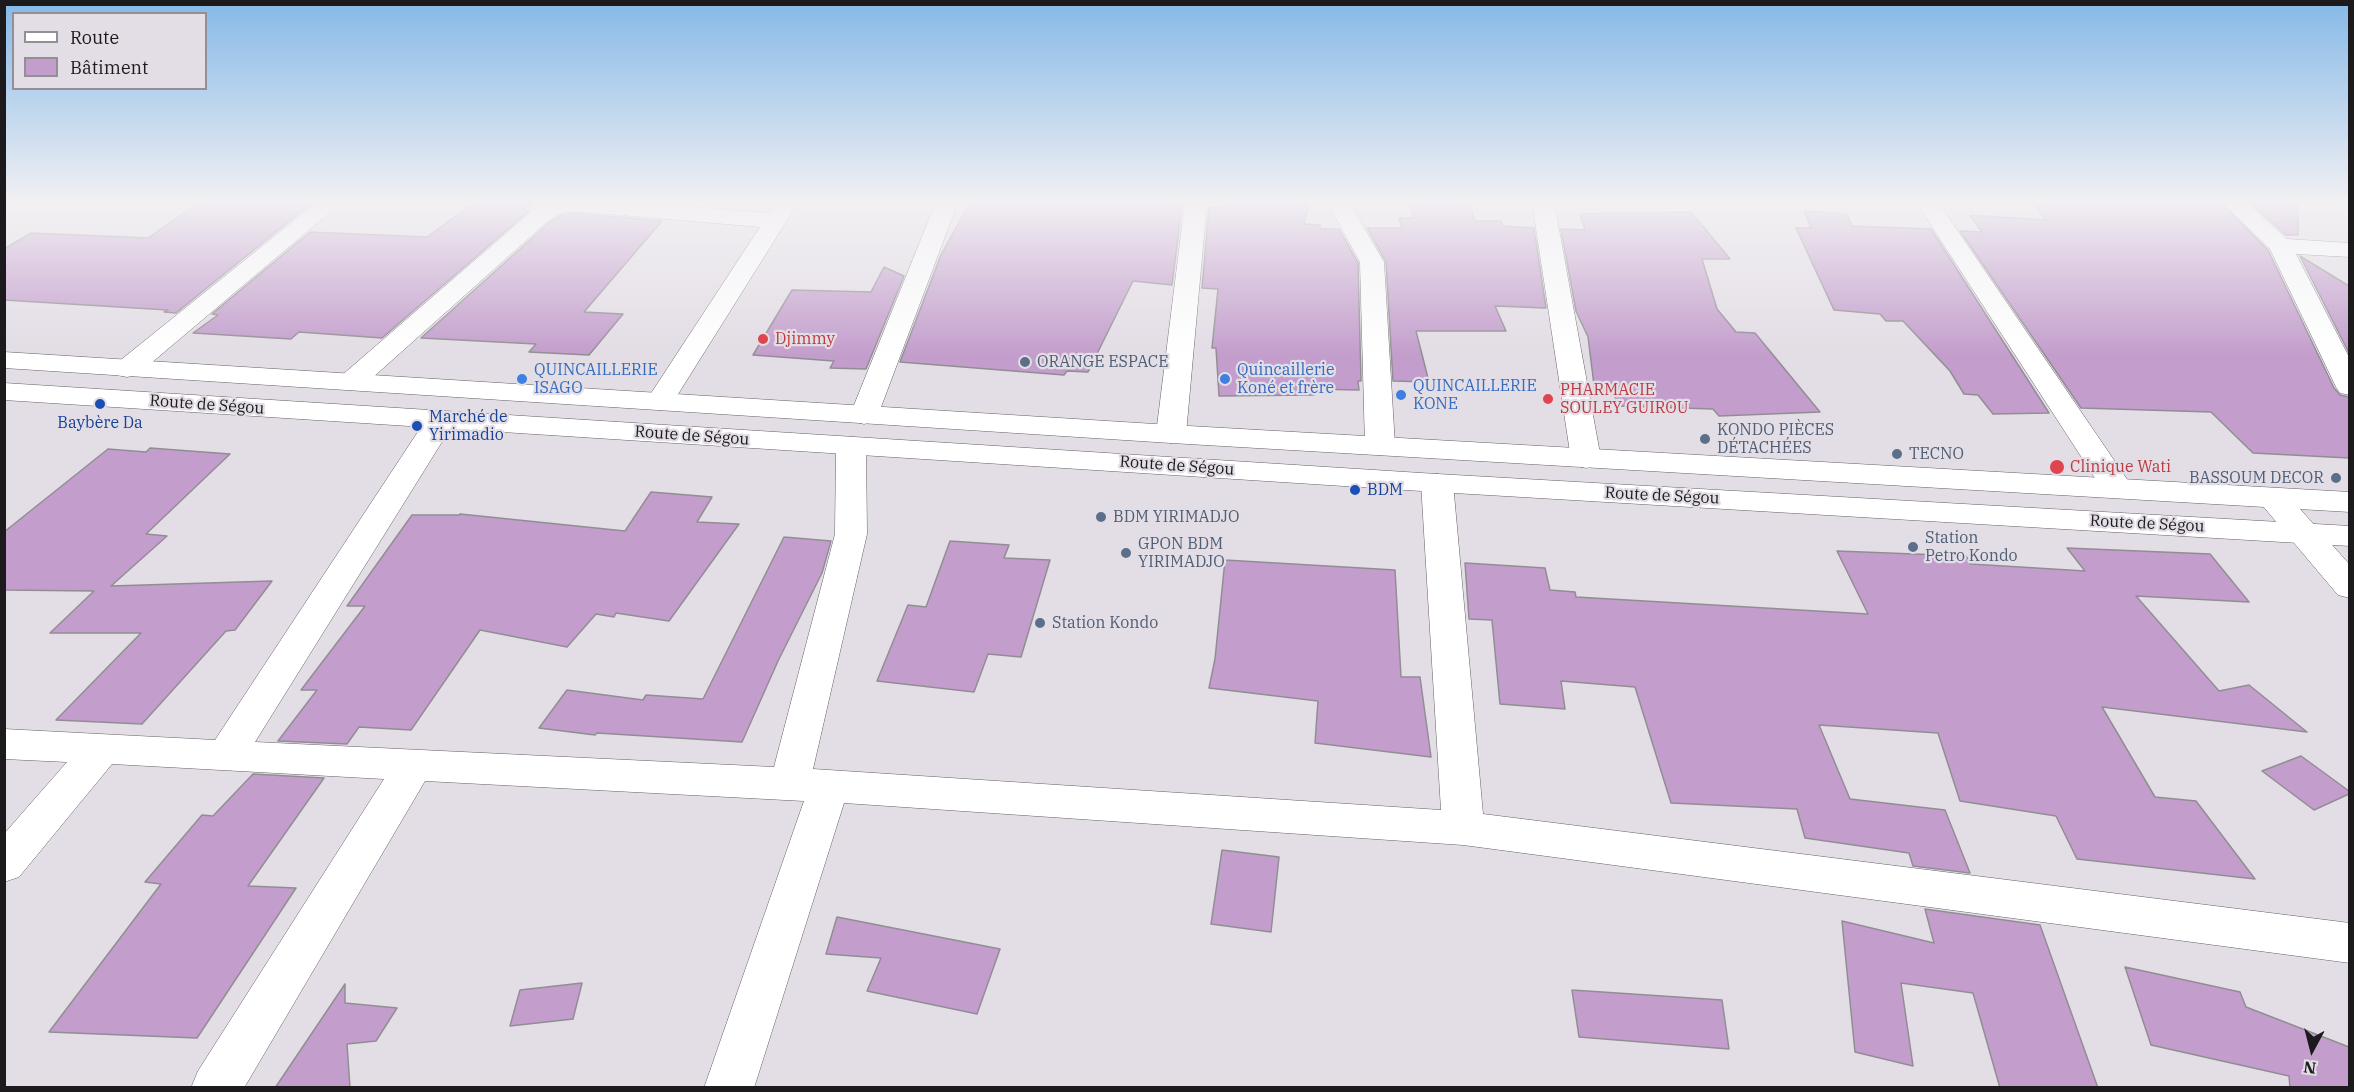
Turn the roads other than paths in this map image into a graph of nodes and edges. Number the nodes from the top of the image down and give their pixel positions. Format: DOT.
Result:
graph roads {
  1 [pos="269,253"];
  2 [pos="498,253"];
  3 [pos="755,253"];
  4 [pos="927,253"];
  5 [pos="1191,253"];
  6 [pos="1367,253"];
  7 [pos="1552,253"];
  8 [pos="1961,253"];
  9 [pos="2283,253"];
  10 [pos="4,360"];
  11 [pos="127,369"];
  12 [pos="351,382"];
  13 [pos="2349,387"];
  14 [pos="4,391"];
  15 [pos="660,401"];
  16 [pos="864,415"];
  17 [pos="440,421"];
  18 [pos="1171,434"];
  19 [pos="851,446"];
  20 [pos="1380,446"];
  21 [pos="1586,459"];
  22 [pos="1437,483"];
  23 [pos="2117,488"];
  24 [pos="2273,498"];
  25 [pos="2349,502"];
  26 [pos="2302,533"];
  27 [pos="2349,536"];
  28 [pos="2349,587"];
  29 [pos="4,744"];
  30 [pos="102,749"];
  31 [pos="225,756"];
  32 [pos="414,765"];
  33 [pos="809,785"];
  34 [pos="1463,828"];
  35 [pos="4,864"];
  36 [pos="2349,944"];
  37 [pos="216,1088"];
  38 [pos="729,1088"];
  1 -- 11 [label="main road"];
  2 -- 12 [label="main road"];
  3 -- 15 [label="main road"];
  4 -- 16 [label="main road"];
  5 -- 18 [label="main road"];
  6 -- 20 [label="main road"];
  7 -- 21 [label="main road"];
  8 -- 23 [label="main road"];
  9 -- 13 [label="main road"];
  10 -- 11 [label="main road, Route de Ségou"];
  11 -- 12 [label="main road, Route de Ségou"];
  12 -- 15 [label="main road, Route de Ségou"];
  14 -- 17 [label="main road, Route de Ségou"];
  15 -- 16 [label="main road, Route de Ségou"];
  16 -- 18 [label="main road, Route de Ségou"];
  17 -- 19 [label="main road, Route de Ségou"];
  17 -- 31 [label="main road"];
  18 -- 20 [label="main road, Route de Ségou"];
  19 -- 22 [label="main road, Route de Ségou"];
  19 -- 33 [label="main road"];
  20 -- 21 [label="main road, Route de Ségou"];
  21 -- 23 [label="main road, Route de Ségou"];
  22 -- 26 [label="main road, Route de Ségou"];
  22 -- 34 [label="main road"];
  23 -- 24 [label="main road, Route de Ségou"];
  24 -- 25 [label="main road, Route de Ségou"];
  24 -- 26 [label="main road"];
  26 -- 27 [label="main road, Route de Ségou"];
  26 -- 28 [label="main road"];
  29 -- 30 [label="main road"];
  30 -- 31 [label="main road"];
  30 -- 35 [label="main road"];
  31 -- 32 [label="main road"];
  32 -- 33 [label="main road"];
  32 -- 37 [label="main road"];
  33 -- 34 [label="main road"];
  33 -- 38 [label="main road"];
  34 -- 36 [label="main road"];
}
